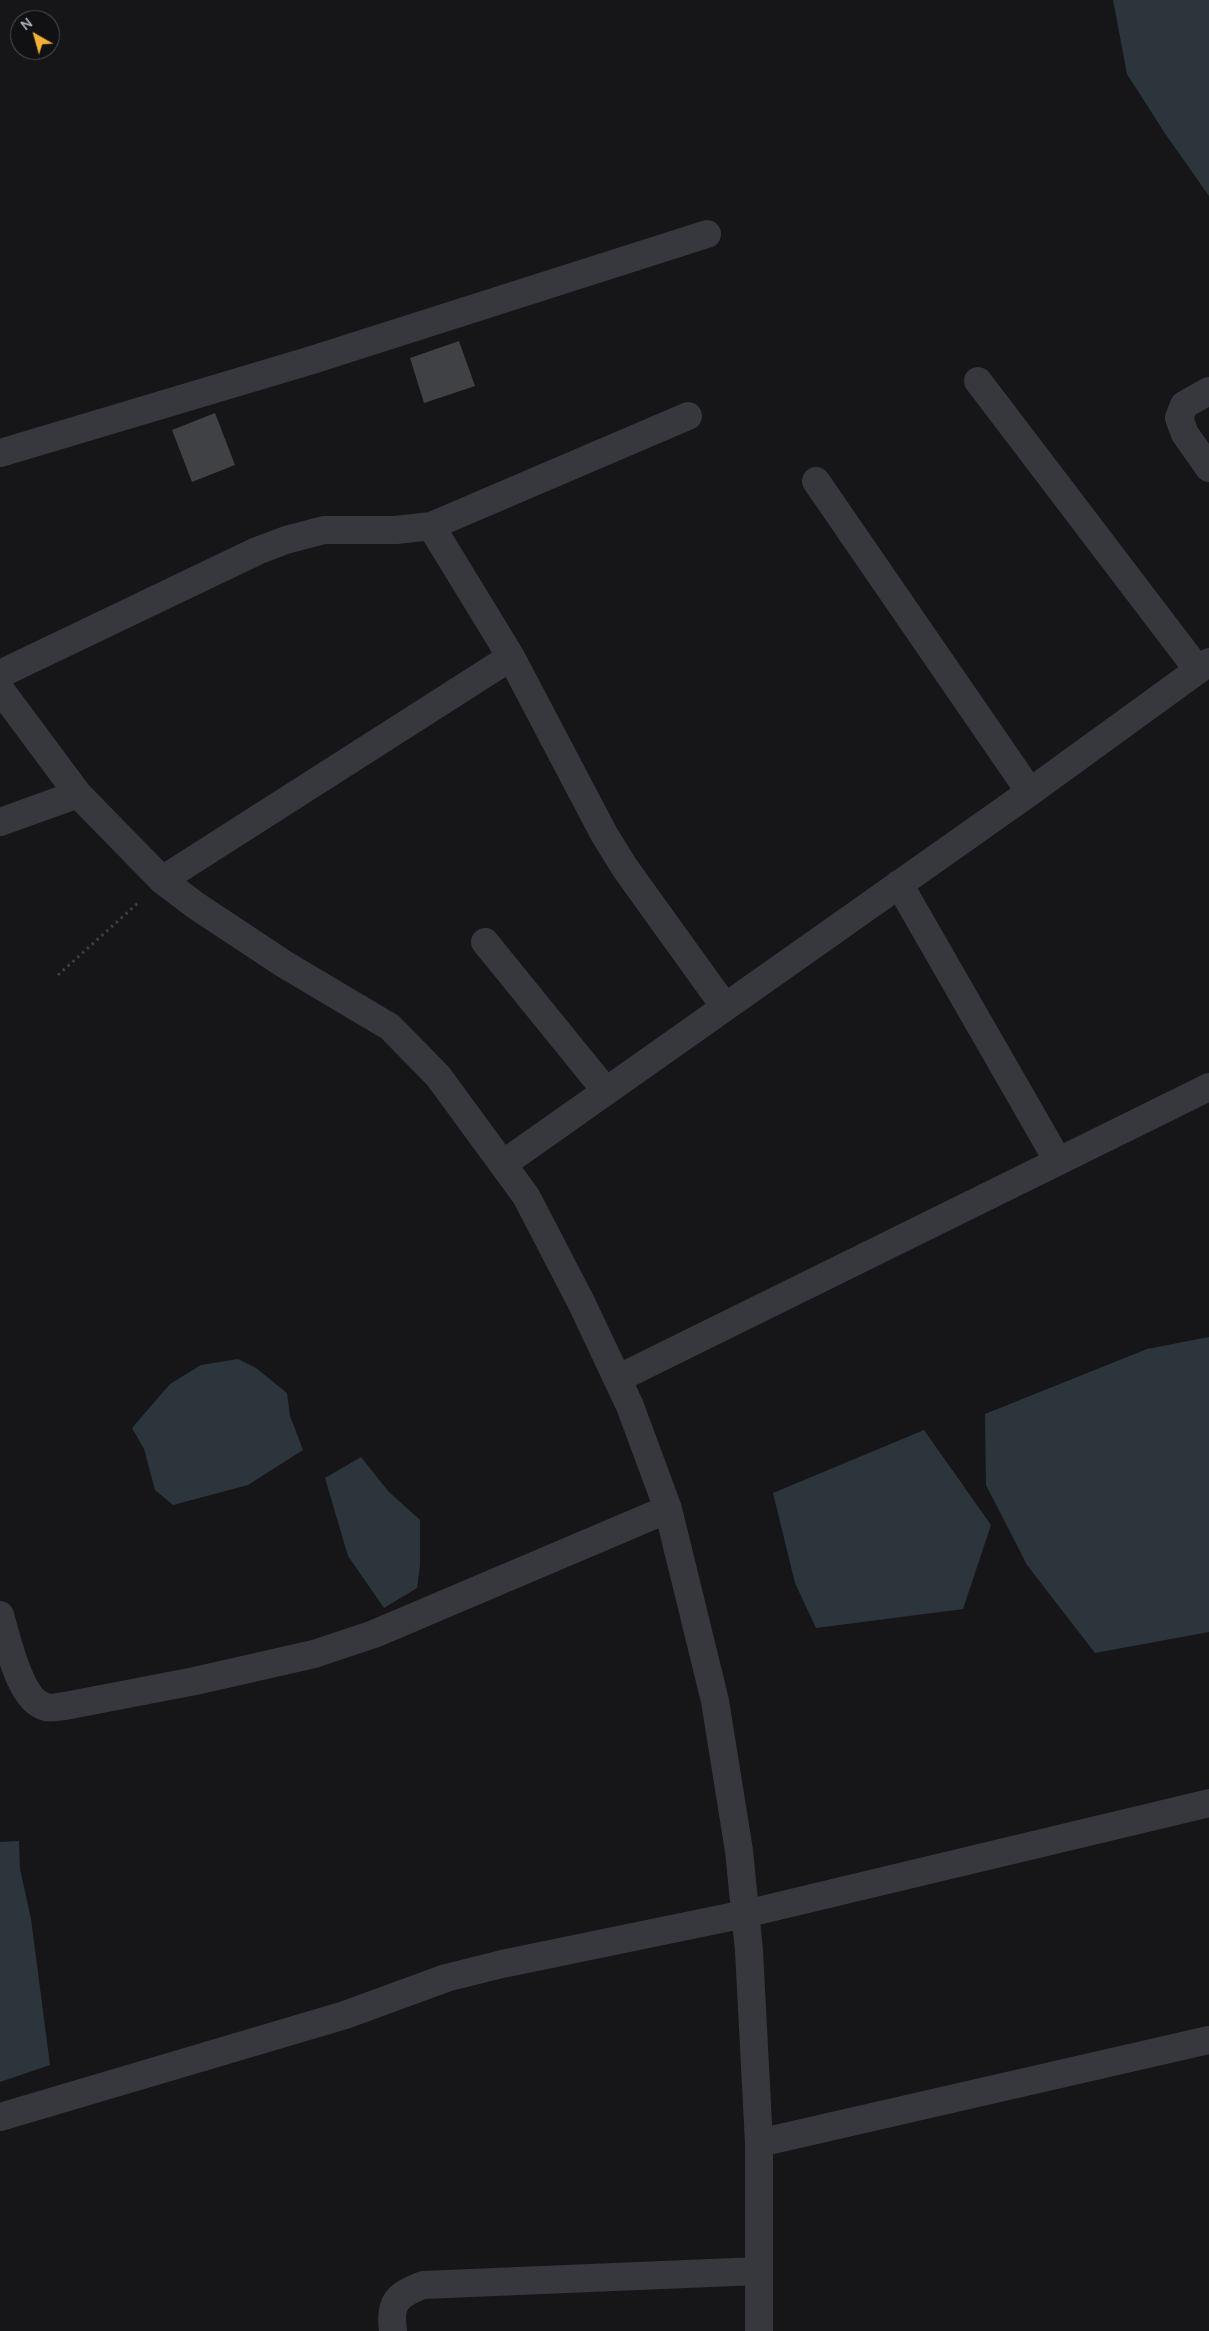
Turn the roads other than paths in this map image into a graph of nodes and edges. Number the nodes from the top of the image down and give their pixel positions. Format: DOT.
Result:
graph roads {
  1 [pos="706,234"];
  2 [pos="978,381"];
  3 [pos="1209,391"];
  4 [pos="688,416"];
  5 [pos="0,453"];
  6 [pos="1209,468"];
  7 [pos="816,481"];
  8 [pos="430,526"];
  9 [pos="510,657"];
  10 [pos="1204,666"];
  11 [pos="0,674"];
  12 [pos="0,689"];
  13 [pos="1030,792"];
  14 [pos="78,794"];
  15 [pos="0,822"];
  16 [pos="162,880"];
  17 [pos="899,884"];
  18 [pos="484,942"];
  19 [pos="725,1007"];
  20 [pos="1209,1087"];
  21 [pos="606,1091"];
  22 [pos="1058,1161"];
  23 [pos="503,1164"];
  24 [pos="617,1379"];
  25 [pos="668,1509"];
  26 [pos="0,1615"];
  27 [pos="1209,1803"];
  28 [pos="745,1914"];
  29 [pos="1209,2040"];
  30 [pos="0,2117"];
  31 [pos="760,2143"];
  32 [pos="758,2271"];
  33 [pos="392,2331"];
  34 [pos="759,2331"];
  1 -- 5 [label="street"];
  2 -- 10 [label="street"];
  3 -- 6 [label="street"];
  4 -- 8 [label="street"];
  7 -- 13 [label="street"];
  8 -- 9 [label="street"];
  8 -- 11 [label="street"];
  9 -- 16 [label="street"];
  9 -- 19 [label="street"];
  10 -- 13 [label="street"];
  12 -- 14 [label="street"];
  13 -- 17 [label="street"];
  14 -- 15 [label="street"];
  14 -- 16 [label="street"];
  16 -- 23 [label="street"];
  17 -- 19 [label="street"];
  17 -- 22 [label="street"];
  18 -- 21 [label="street"];
  19 -- 21 [label="street"];
  20 -- 22 [label="street"];
  21 -- 23 [label="street"];
  22 -- 24 [label="street"];
  23 -- 24 [label="street"];
  24 -- 25 [label="street"];
  25 -- 26 [label="street"];
  25 -- 28 [label="street"];
  27 -- 28 [label="street"];
  28 -- 30 [label="street"];
  28 -- 31 [label="street"];
  29 -- 31 [label="street"];
  31 -- 32 [label="street"];
  32 -- 33 [label="street"];
  32 -- 34 [label="street"];
}
